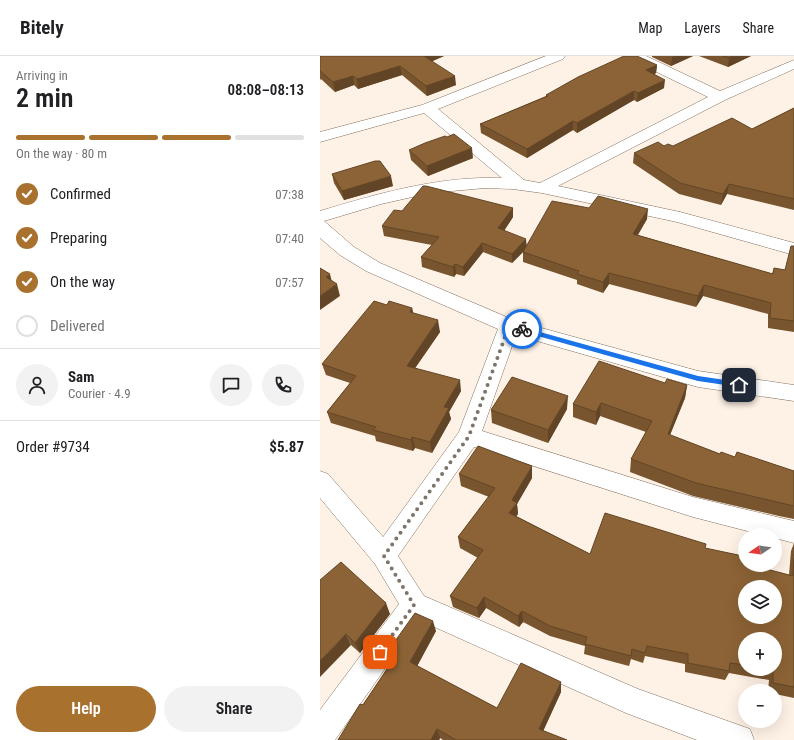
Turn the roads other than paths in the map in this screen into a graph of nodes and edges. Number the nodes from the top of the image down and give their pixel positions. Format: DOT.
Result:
graph roads {
  1 [pos="558,56"];
  2 [pos="635,56"];
  3 [pos="794,64"];
  4 [pos="720,97"];
  5 [pos="427,108"];
  6 [pos="320,137"];
  7 [pos="517,182"];
  8 [pos="542,188"];
  9 [pos="320,217"];
  10 [pos="320,226"];
  11 [pos="794,250"];
  12 [pos="509,326"];
  13 [pos="794,393"];
  14 [pos="469,436"];
  15 [pos="320,481"];
  16 [pos="794,532"];
  17 [pos="384,556"];
  18 [pos="414,605"];
  19 [pos="320,735"];
  20 [pos="739,740"];
  1 -- 5 [label="street"];
  2 -- 4 [label="street"];
  3 -- 4 [label="street"];
  4 -- 8 [label="street"];
  5 -- 6 [label="street"];
  5 -- 7 [label="street"];
  7 -- 8 [label="street"];
  7 -- 9 [label="street"];
  8 -- 11 [label="street"];
  10 -- 12 [label="street"];
  12 -- 13 [label="street"];
  12 -- 14 [label="street"];
  14 -- 16 [label="street"];
  14 -- 17 [label="street"];
  15 -- 17 [label="street"];
  17 -- 18 [label="street"];
  18 -- 19 [label="street"];
  18 -- 20 [label="street"];
}
